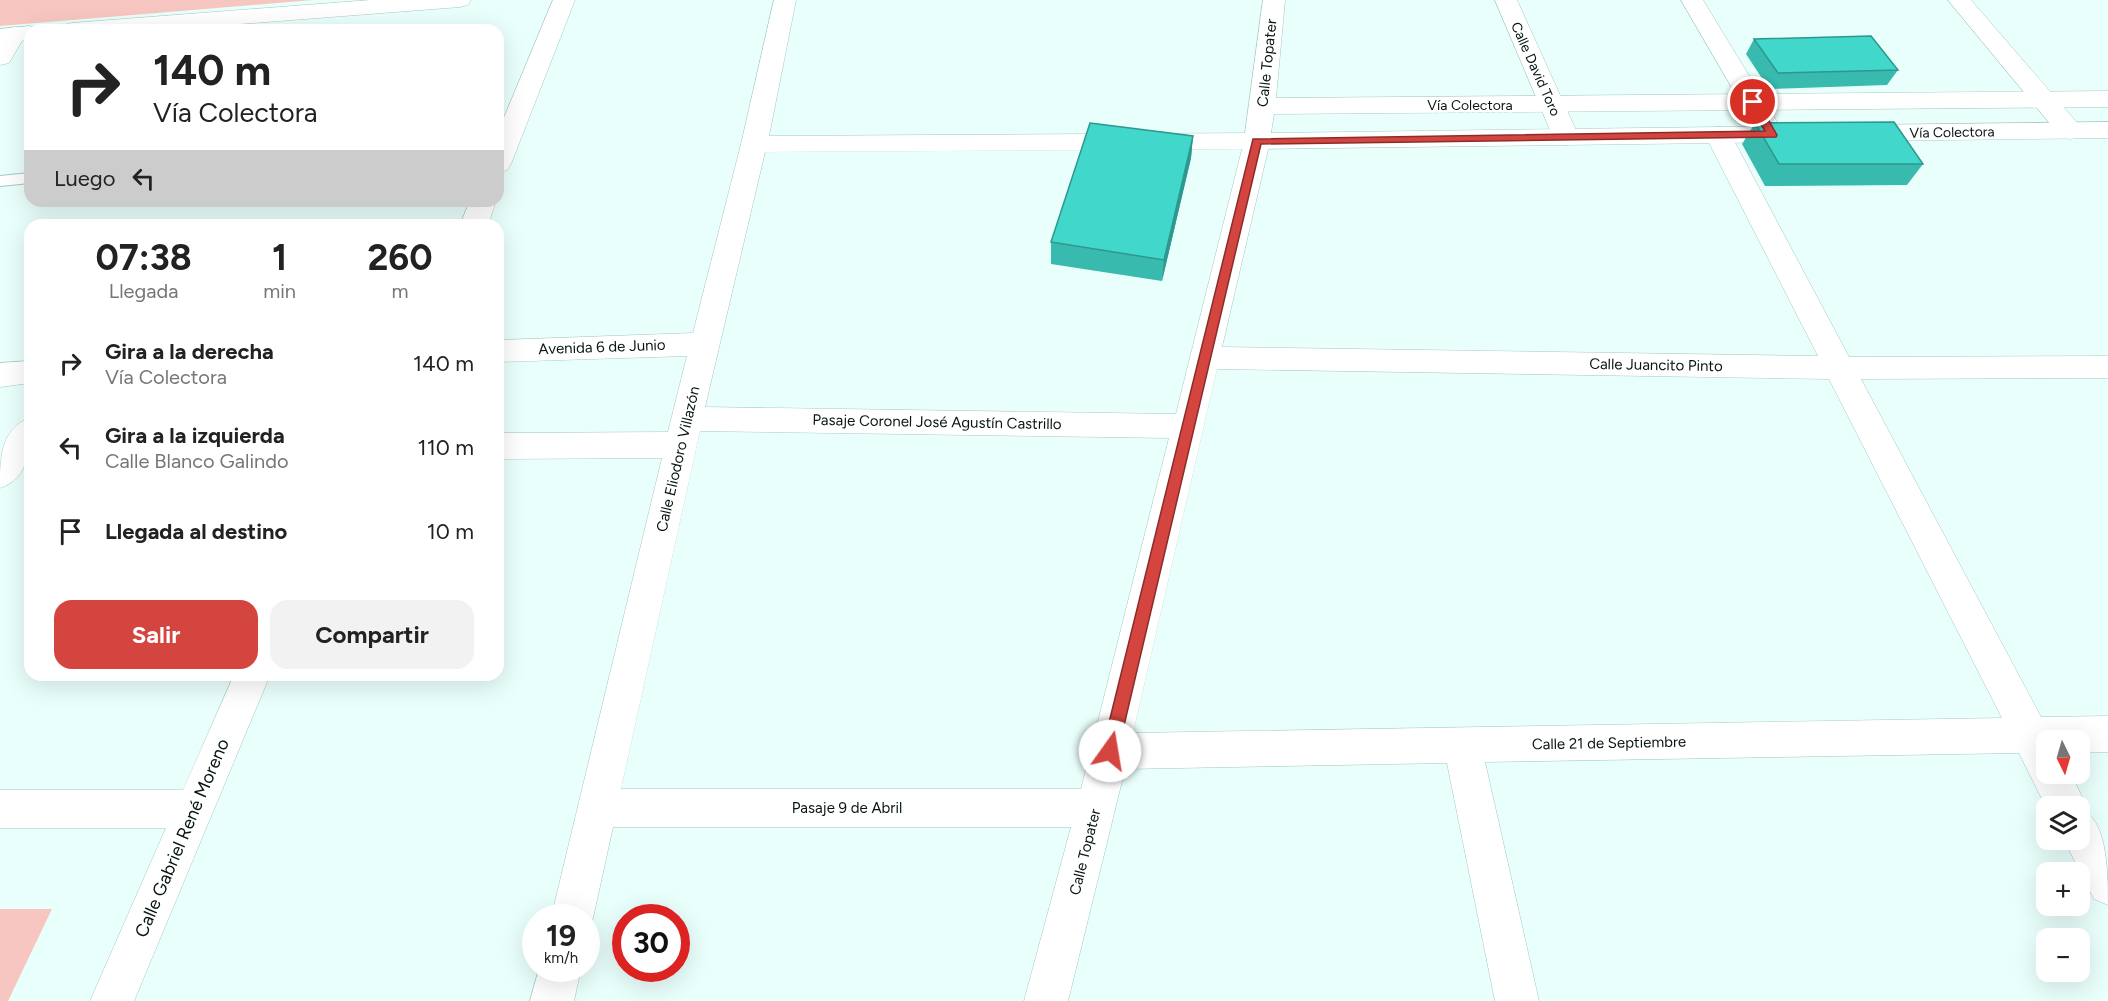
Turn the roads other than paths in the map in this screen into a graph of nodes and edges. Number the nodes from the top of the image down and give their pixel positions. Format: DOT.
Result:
graph roads {
  1 [pos="460,0"];
  2 [pos="564,0"];
  3 [pos="785,0"];
  4 [pos="1274,0"];
  5 [pos="1506,0"];
  6 [pos="1692,0"];
  7 [pos="1959,0"];
  8 [pos="150,24"];
  9 [pos="15,34"];
  10 [pos="0,58"];
  11 [pos="2044,99"];
  12 [pos="2108,99"];
  13 [pos="1753,102"];
  14 [pos="1551,104"];
  15 [pos="1263,106"];
  16 [pos="505,130"];
  17 [pos="2108,130"];
  18 [pos="2070,131"];
  19 [pos="1718,135"];
  20 [pos="1772,135"];
  21 [pos="1566,137"];
  22 [pos="1257,141"];
  23 [pos="754,144"];
  24 [pos="24,179"];
  25 [pos="0,181"];
  26 [pos="706,344"];
  27 [pos="504,351"];
  28 [pos="1204,358"];
  29 [pos="1838,368"];
  30 [pos="2108,368"];
  31 [pos="24,373"];
  32 [pos="0,375"];
  33 [pos="1188,426"];
  34 [pos="684,432"];
  35 [pos="504,446"];
  36 [pos="249,681"];
  37 [pos="2108,734"];
  38 [pos="2090,738"];
  39 [pos="1462,746"];
  40 [pos="2036,747"];
  41 [pos="1110,751"];
  42 [pos="2036,751"];
  43 [pos="0,808"];
  44 [pos="598,808"];
  45 [pos="1096,808"];
  46 [pos="195,809"];
  47 [pos="2090,850"];
  48 [pos="2108,885"];
  49 [pos="575,904"];
  50 [pos="557,982"];
  51 [pos="112,1001"];
  52 [pos="552,1001"];
  53 [pos="1046,1001"];
  54 [pos="1517,1001"];
  1 -- 8 [label="street"];
  2 -- 16 [label="street"];
  3 -- 23 [label="street, Calle Eliodoro Villazón"];
  4 -- 15 [label="street, Calle Topater"];
  5 -- 14 [label="street, Calle David Toro"];
  6 -- 13 [label="street"];
  7 -- 11 [label="street"];
  9 -- 10 [label="street"];
  11 -- 12 [label="street, Vía Colectora"];
  11 -- 13 [label="street, Vía Colectora"];
  11 -- 18 [label="street"];
  13 -- 14 [label="street, Vía Colectora"];
  13 -- 20 [label="street"];
  14 -- 15 [label="street, Vía Colectora"];
  14 -- 21 [label="street, Calle David Toro"];
  15 -- 22 [label="street, Calle Topater"];
  17 -- 18 [label="street, Vía Colectora"];
  18 -- 20 [label="street, Vía Colectora"];
  19 -- 20 [label="street, Vía Colectora"];
  19 -- 21 [label="street, Vía Colectora"];
  19 -- 29 [label="street"];
  21 -- 22 [label="street, Vía Colectora"];
  22 -- 23 [label="street, Vía Colectora"];
  22 -- 28 [label="street, Calle Topater"];
  23 -- 26 [label="street, Calle Eliodoro Villazón"];
  24 -- 25 [label="lane"];
  26 -- 27 [label="street, Avenida 6 de Junio"];
  26 -- 34 [label="street, Calle Eliodoro Villazón"];
  28 -- 29 [label="street, Calle Juancito Pinto"];
  28 -- 33 [label="street, Calle Topater"];
  29 -- 30 [label="street, Calle Juancito Pinto"];
  29 -- 40 [label="street"];
  31 -- 32 [label="street"];
  33 -- 34 [label="street, Pasaje Coronel José Agustín Castrillo"];
  33 -- 41 [label="street, Calle Topater"];
  34 -- 35 [label="street"];
  34 -- 44 [label="street, Calle Eliodoro Villazón"];
  36 -- 46 [label="street, Calle Gabriel René Moreno"];
  37 -- 38 [label="street, Calle 21 de Septiembre"];
  39 -- 41 [label="street, Calle 21 de Septiembre"];
  39 -- 42 [label="street, Calle 21 de Septiembre"];
  39 -- 54 [label="street"];
  41 -- 45 [label="street, Calle Topater"];
  43 -- 46 [label="street"];
  44 -- 45 [label="street, Pasaje 9 de Abril"];
  44 -- 49 [label="street, Calle Eliodoro Villazón"];
  45 -- 53 [label="street, Calle Topater"];
  46 -- 51 [label="street, Calle Gabriel René Moreno"];
  47 -- 48 [label="street"];
  50 -- 52 [label="street"];
}
